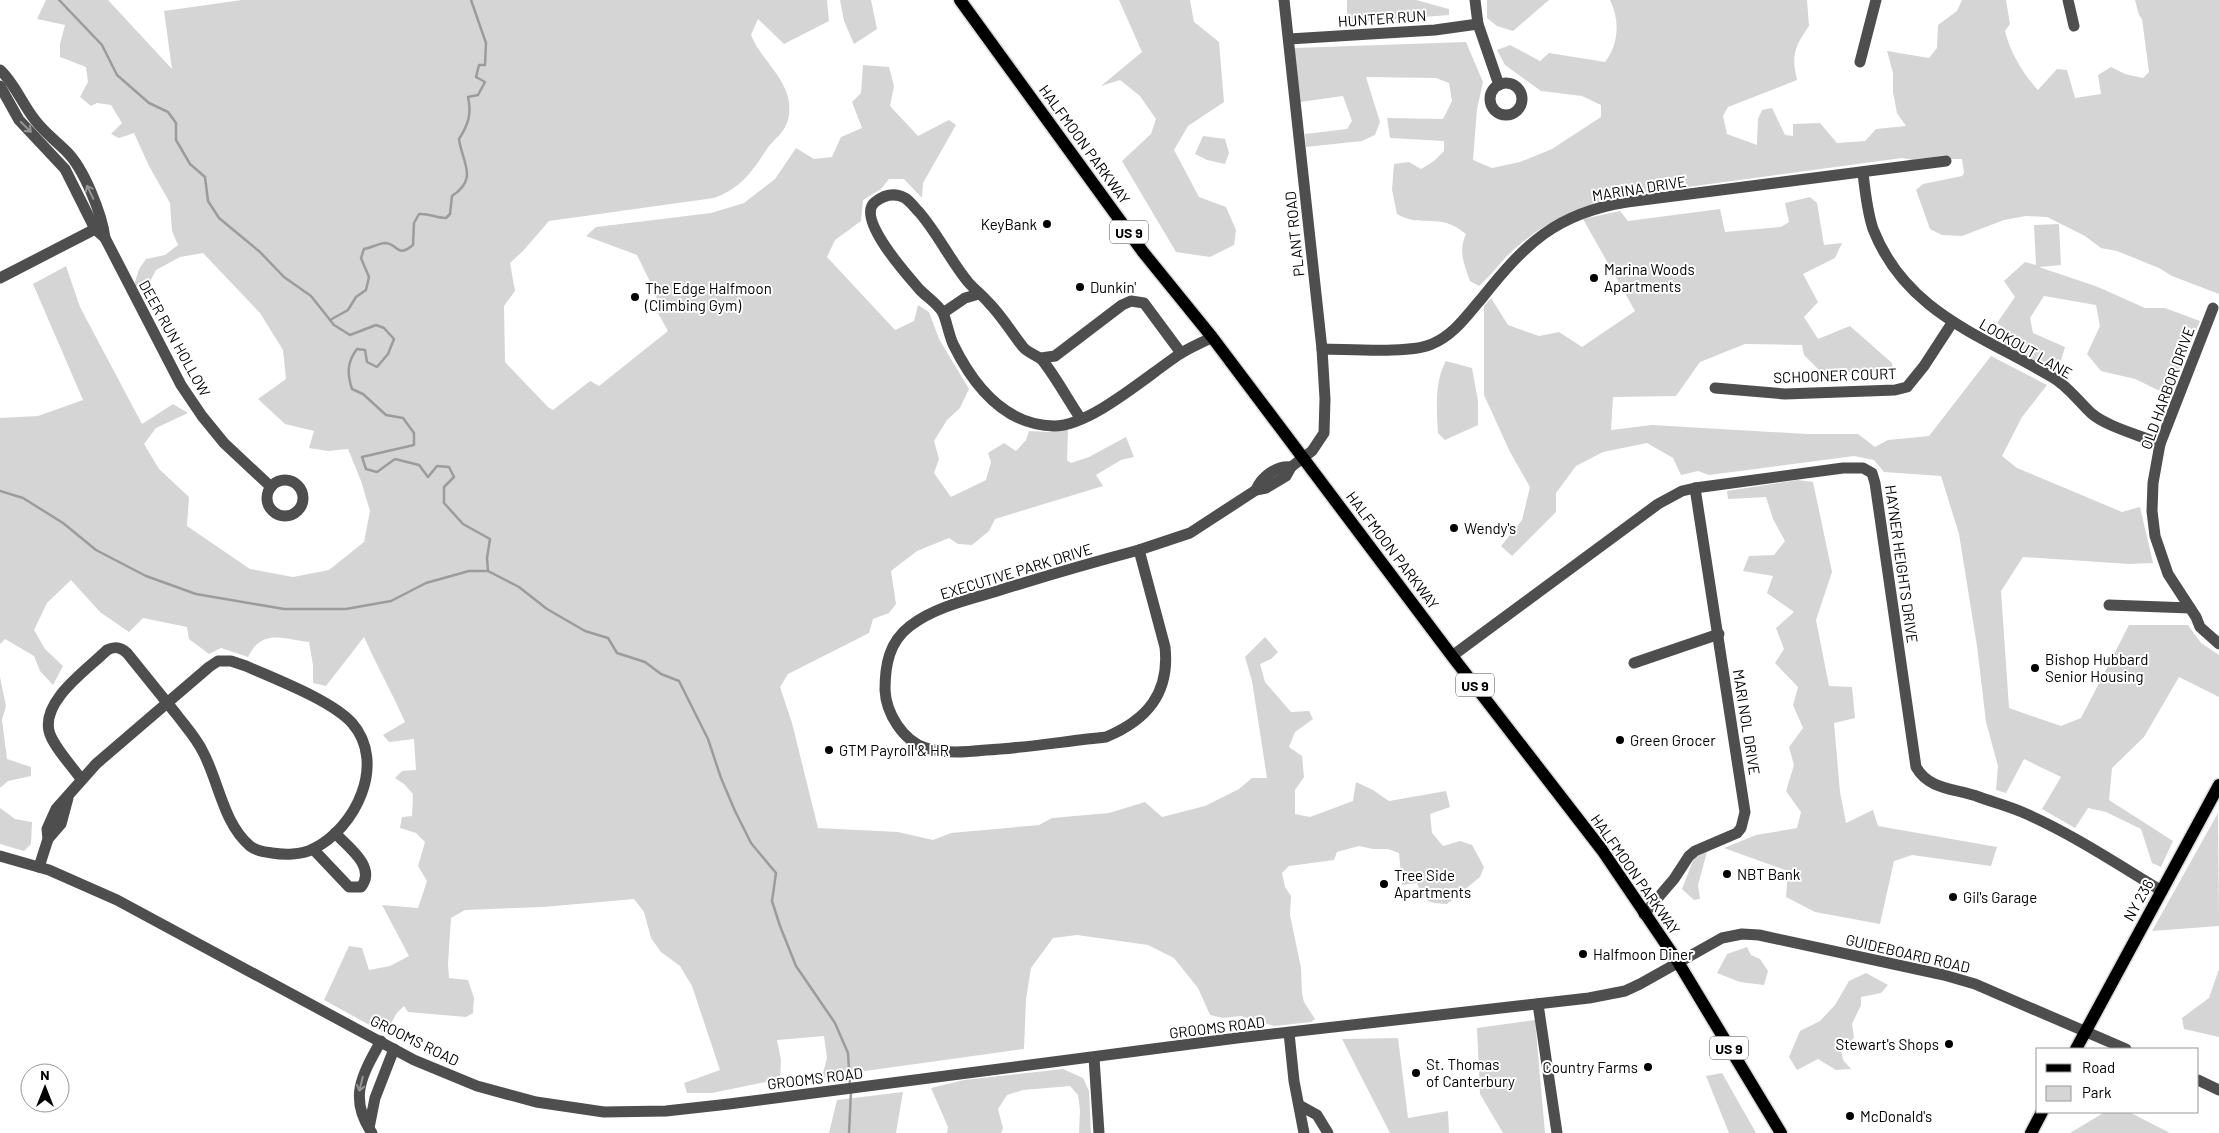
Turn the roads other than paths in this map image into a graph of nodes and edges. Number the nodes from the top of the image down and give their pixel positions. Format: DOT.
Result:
graph roads {
  1 [pos="960,0"];
  2 [pos="1284,0"];
  3 [pos="1475,0"];
  4 [pos="1876,0"];
  5 [pos="2068,0"];
  6 [pos="1478,24"];
  7 [pos="2074,26"];
  8 [pos="1288,39"];
  9 [pos="1860,62"];
  10 [pos="0,70"];
  11 [pos="1499,85"];
  12 [pos="0,86"];
  13 [pos="54,148"];
  14 [pos="1946,161"];
  15 [pos="1863,173"];
  16 [pos="99,227"];
  17 [pos="0,278"];
  18 [pos="979,294"];
  19 [pos="2213,308"];
  20 [pos="943,313"];
  21 [pos="1952,323"];
  22 [pos="1212,337"];
  23 [pos="1322,349"];
  24 [pos="1181,352"];
  25 [pos="1041,358"];
  26 [pos="1715,388"];
  27 [pos="1081,419"];
  28 [pos="2160,444"];
  29 [pos="1304,459"];
  30 [pos="271,486"];
  31 [pos="1695,488"];
  32 [pos="1139,550"];
  33 [pos="2109,605"];
  34 [pos="2193,613"];
  35 [pos="1719,634"];
  36 [pos="2219,634"];
  37 [pos="2219,644"];
  38 [pos="1452,656"];
  39 [pos="1634,663"];
  40 [pos="167,703"];
  41 [pos="82,779"];
  42 [pos="2219,784"];
  43 [pos="335,833"];
  44 [pos="313,849"];
  45 [pos="0,856"];
  46 [pos="39,867"];
  47 [pos="2162,891"];
  48 [pos="1644,914"];
  49 [pos="1678,962"];
  50 [pos="1538,1004"];
  51 [pos="2085,1031"];
  52 [pos="1289,1033"];
  53 [pos="381,1042"];
  54 [pos="2076,1048"];
  55 [pos="2124,1048"];
  56 [pos="394,1049"];
  57 [pos="1094,1058"];
  58 [pos="2199,1080"];
  59 [pos="2219,1090"];
  60 [pos="1299,1105"];
  61 [pos="2041,1113"];
  62 [pos="370,1131"];
  63 [pos="1099,1133"];
  64 [pos="1304,1133"];
  65 [pos="1328,1133"];
  66 [pos="1557,1133"];
  67 [pos="1781,1133"];
  68 [pos="2031,1133"];
  1 -- 22 [label="main road, HALFMOON PARKWAY / US 9"];
  2 -- 8 [label="street, PLANT ROAD"];
  3 -- 6 [label="street"];
  4 -- 9 [label="street"];
  5 -- 7 [label="street"];
  6 -- 8 [label="street, HUNTER RUN"];
  6 -- 11 [label="street"];
  8 -- 23 [label="street, PLANT ROAD"];
  10 -- 13 [label="street, DEER RUN HOLLOW"];
  12 -- 13 [label="street, DEER RUN HOLLOW, one-way"];
  13 -- 16 [label="street, DEER RUN HOLLOW"];
  14 -- 15 [label="street, MARINA DRIVE"];
  15 -- 21 [label="street"];
  15 -- 23 [label="street, MARINA DRIVE"];
  16 -- 17 [label="street"];
  16 -- 30 [label="street, DEER RUN HOLLOW"];
  18 -- 20 [label="street"];
  18 -- 20 [label="street"];
  18 -- 25 [label="street"];
  19 -- 28 [label="street, OLD HARBOR DRIVE"];
  20 -- 27 [label="street"];
  21 -- 26 [label="street, SCHOONER COURT"];
  21 -- 28 [label="street, LOOKOUT LANE"];
  22 -- 24 [label="street"];
  22 -- 29 [label="main road, HALFMOON PARKWAY / US 9"];
  23 -- 29 [label="street, PLANT ROAD"];
  24 -- 25 [label="street"];
  24 -- 27 [label="street"];
  25 -- 27 [label="street"];
  28 -- 34 [label="street, OLD HARBOR DRIVE"];
  29 -- 32 [label="street, EXECUTIVE PARK DRIVE"];
  29 -- 38 [label="main road, HALFMOON PARKWAY / US 9"];
  31 -- 35 [label="street, MARI NOL DRIVE"];
  31 -- 38 [label="street, HAYNER HEIGHTS DRIVE"];
  31 -- 47 [label="street, HAYNER HEIGHTS DRIVE"];
  32 -- 32 [label="street, EXECUTIVE PARK DRIVE"];
  33 -- 34 [label="street"];
  34 -- 36 [label="street, OLD HARBOR DRIVE"];
  34 -- 37 [label="street, OLD HARBOR DRIVE"];
  35 -- 39 [label="street"];
  35 -- 48 [label="street, MARI NOL DRIVE"];
  38 -- 48 [label="main road, HALFMOON PARKWAY / US 9"];
  40 -- 41 [label="street"];
  40 -- 41 [label="street"];
  40 -- 43 [label="street"];
  40 -- 44 [label="street"];
  41 -- 46 [label="street"];
  42 -- 47 [label="main road, NY 236 / NY 236"];
  43 -- 44 [label="street"];
  43 -- 44 [label="street"];
  45 -- 46 [label="street, GROOMS ROAD"];
  46 -- 53 [label="street, GROOMS ROAD"];
  47 -- 51 [label="main road, NY 236 / NY 236"];
  48 -- 49 [label="main road, HALFMOON PARKWAY / US 9"];
  49 -- 50 [label="street, GROOMS ROAD"];
  49 -- 51 [label="street, GUIDEBOARD ROAD"];
  49 -- 67 [label="main road, HALFMOON PARKWAY / US 9"];
  50 -- 52 [label="street, GROOMS ROAD"];
  50 -- 66 [label="street"];
  51 -- 54 [label="main road, NY 236"];
  51 -- 55 [label="street, GUIDEBOARD ROAD"];
  52 -- 57 [label="street, GROOMS ROAD"];
  52 -- 60 [label="street"];
  53 -- 56 [label="street, GROOMS ROAD"];
  53 -- 62 [label="street, one-way"];
  56 -- 57 [label="street, GROOMS ROAD"];
  56 -- 62 [label="street"];
  57 -- 63 [label="street"];
  58 -- 59 [label="street"];
  60 -- 64 [label="street"];
  60 -- 65 [label="street"];
  61 -- 68 [label="main road"];
}
